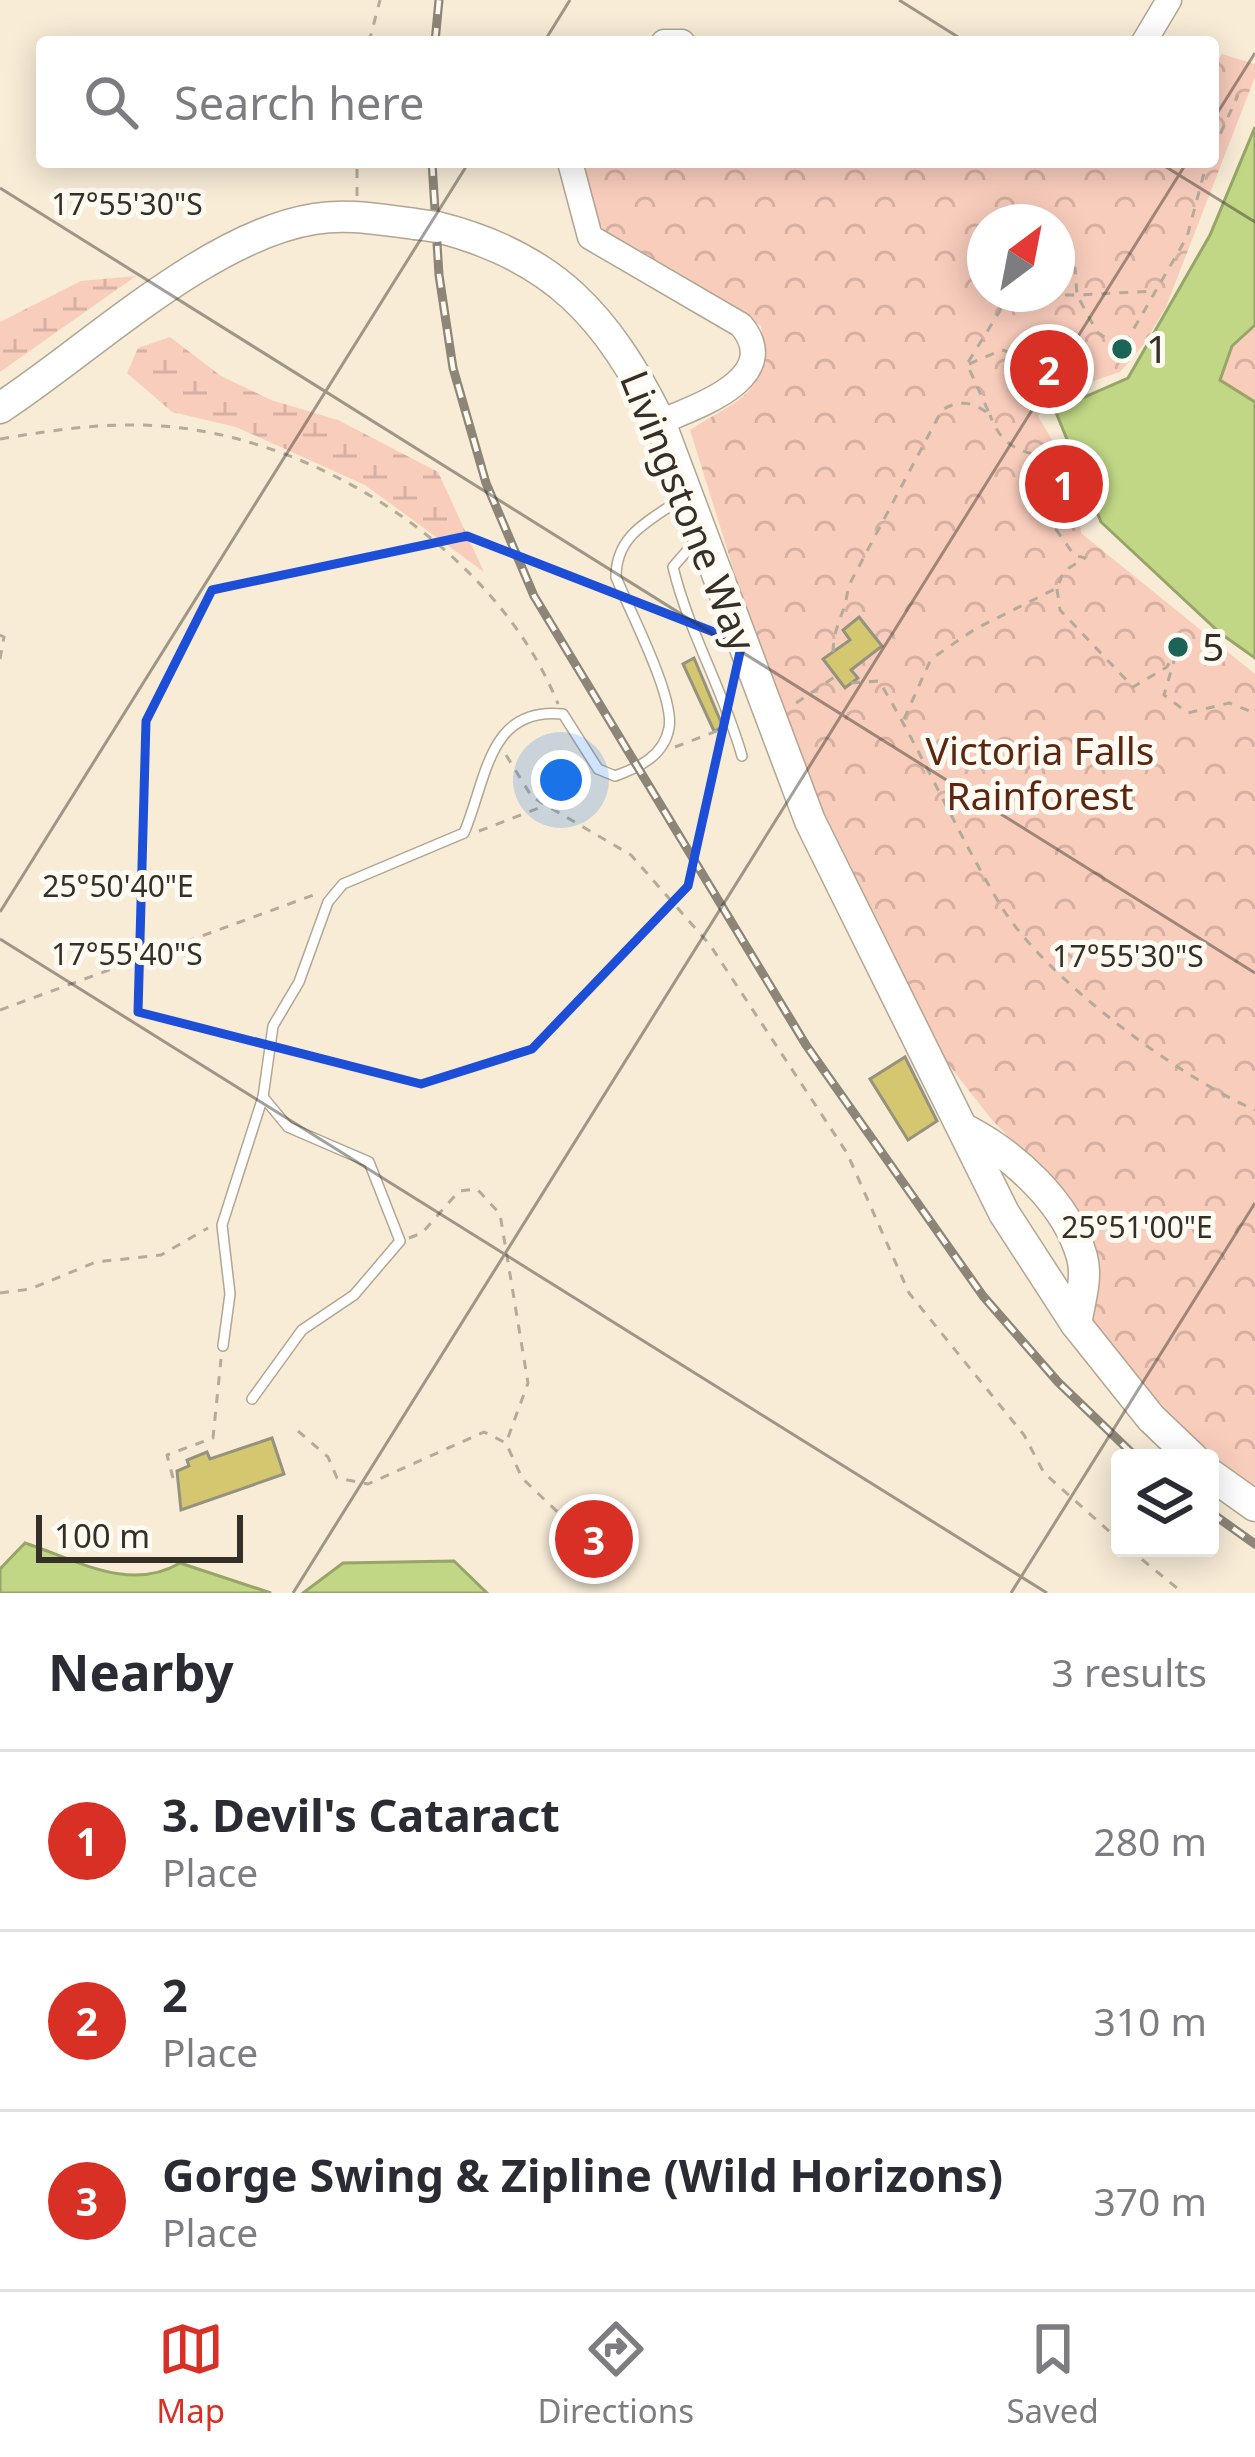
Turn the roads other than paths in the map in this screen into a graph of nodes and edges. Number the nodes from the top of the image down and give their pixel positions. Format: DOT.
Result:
graph roads {
  1 [pos="1168,0"];
  2 [pos="1147,36"];
  3 [pos="572,168"];
  4 [pos="0,409"];
  5 [pos="660,422"];
  6 [pos="687,494"];
  7 [pos="703,533"];
  8 [pos="746,656"];
  9 [pos="712,662"];
  10 [pos="742,756"];
  11 [pos="262,1096"];
  12 [pos="968,1130"];
  13 [pos="1076,1324"];
  14 [pos="223,1346"];
  15 [pos="252,1399"];
  16 [pos="1184,1449"];
  17 [pos="1219,1480"];
  18 [pos="1255,1506"];
  1 -- 2 [label="street"];
  3 -- 5 [label="street"];
  4 -- 5 [label="highway, Livingstone Way"];
  5 -- 6 [label="highway, Livingstone Way"];
  6 -- 7 [label="highway, Livingstone Way"];
  6 -- 11 [label="lane"];
  7 -- 8 [label="highway, Livingstone Way"];
  7 -- 9 [label="lane"];
  8 -- 9 [label="lane"];
  8 -- 12 [label="highway, Livingstone Way"];
  9 -- 10 [label="lane"];
  11 -- 14 [label="lane"];
  11 -- 15 [label="lane"];
  12 -- 13 [label="highway, Livingstone Way"];
  12 -- 13 [label="highway, Livingstone Way"];
  13 -- 16 [label="highway, Livingstone Way"];
  17 -- 18 [label="highway"];
}
